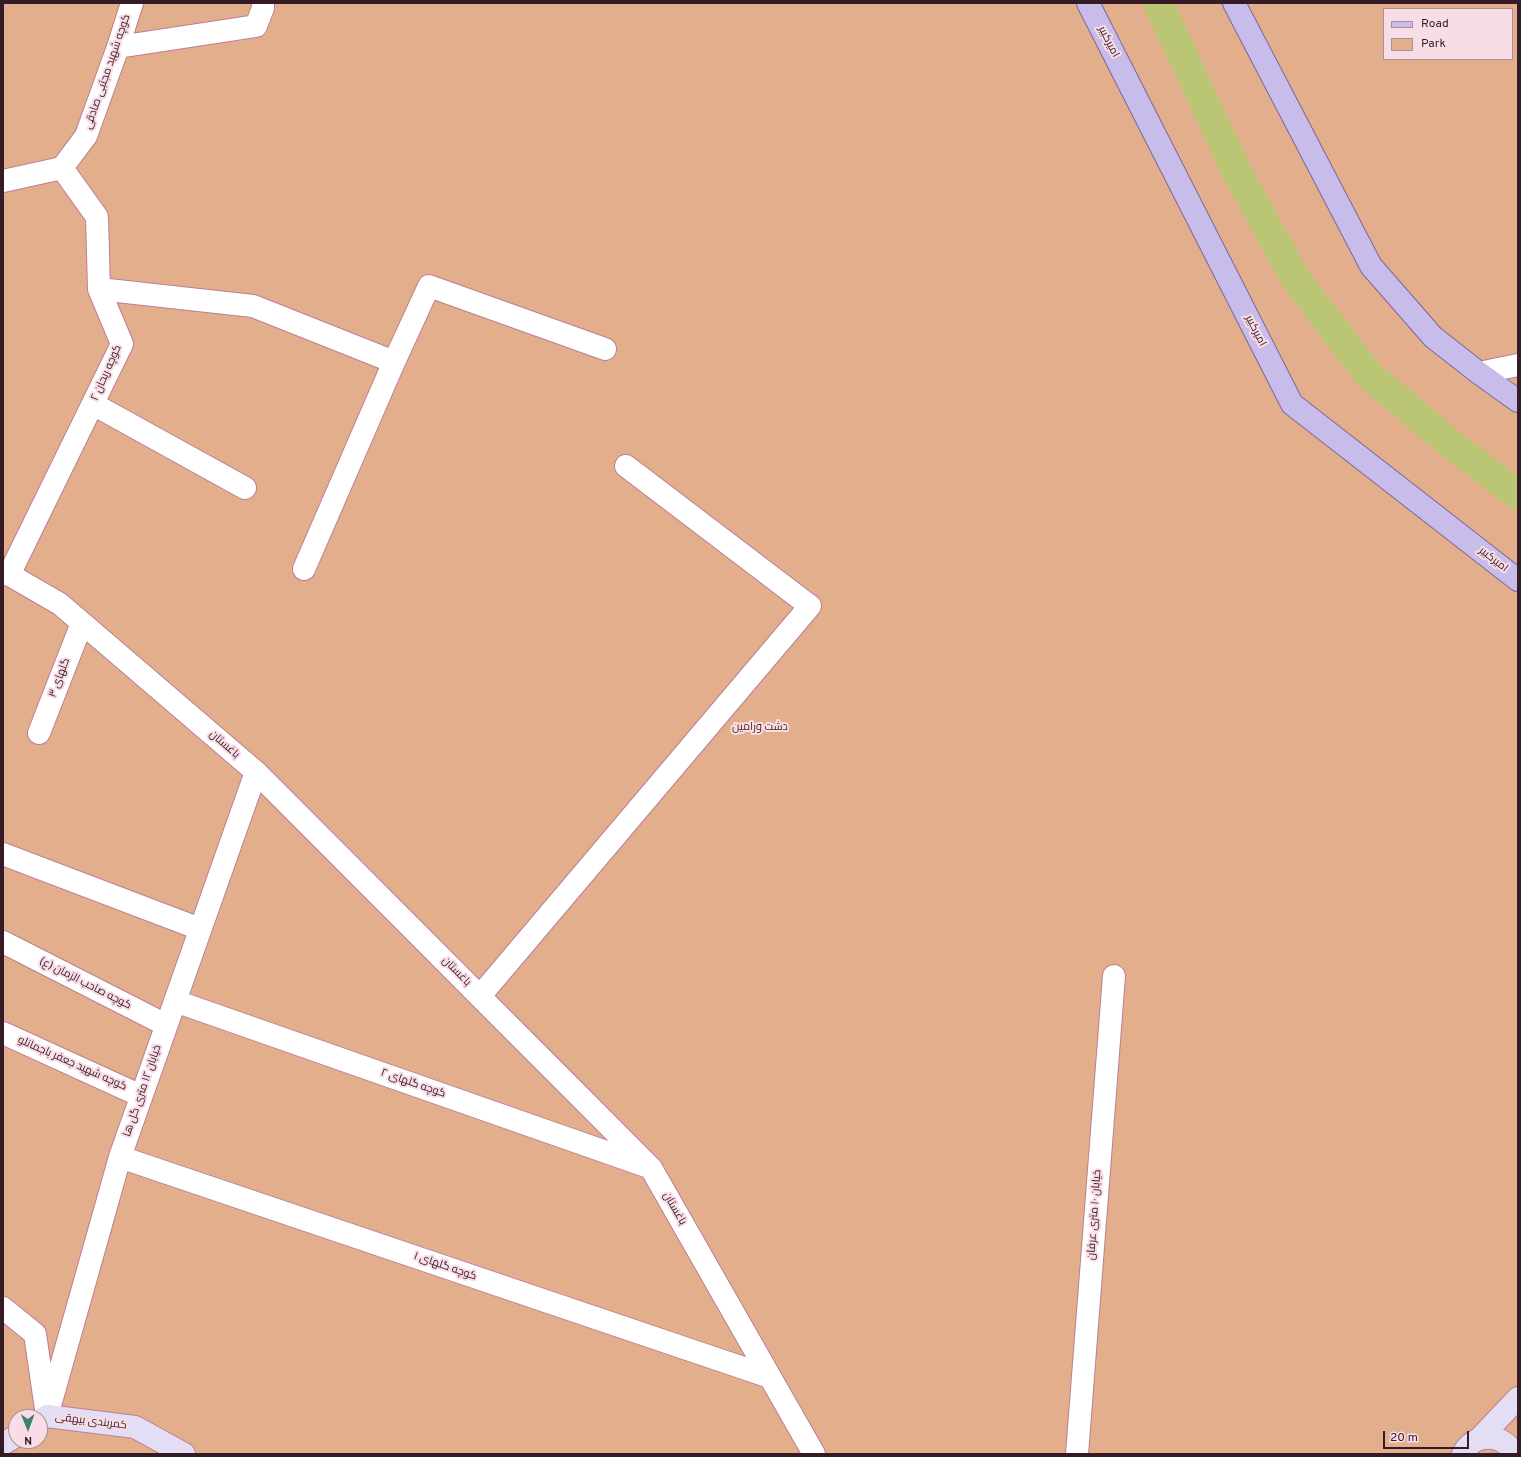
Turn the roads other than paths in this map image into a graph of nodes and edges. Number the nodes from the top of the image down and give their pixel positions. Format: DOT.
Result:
graph roads {
  1 [pos="132,3"];
  2 [pos="263,3"];
  3 [pos="1088,3"];
  4 [pos="1234,3"];
  5 [pos="118,47"];
  6 [pos="62,168"];
  7 [pos="3,181"];
  8 [pos="100,289"];
  9 [pos="605,349"];
  10 [pos="394,362"];
  11 [pos="1518,365"];
  12 [pos="1479,374"];
  13 [pos="1518,401"];
  14 [pos="92,404"];
  15 [pos="626,466"];
  16 [pos="245,488"];
  17 [pos="304,568"];
  18 [pos="6,573"];
  19 [pos="1518,580"];
  20 [pos="82,622"];
  21 [pos="39,733"];
  22 [pos="256,772"];
  23 [pos="3,854"];
  24 [pos="200,929"];
  25 [pos="3,942"];
  26 [pos="1114,976"];
  27 [pos="480,996"];
  28 [pos="175,1001"];
  29 [pos="166,1025"];
  30 [pos="3,1033"];
  31 [pos="141,1096"];
  32 [pos="120,1157"];
  33 [pos="651,1168"];
  34 [pos="3,1308"];
  35 [pos="770,1377"];
  36 [pos="1518,1398"];
  37 [pos="43,1409"];
  38 [pos="47,1409"];
  39 [pos="48,1418"];
  40 [pos="1466,1449"];
  41 [pos="184,1454"];
  42 [pos="814,1454"];
  43 [pos="1077,1454"];
  44 [pos="1514,1454"];
  1 -- 5 [label="street, کوچه شهید مجتبی صادقی"];
  2 -- 5 [label="street"];
  3 -- 19 [label="main road, امیرکبیر"];
  4 -- 12 [label="main road"];
  5 -- 6 [label="street, کوچه شهید مجتبی صادقی"];
  6 -- 7 [label="street"];
  6 -- 8 [label="street, کوچه ریحان ۲"];
  8 -- 10 [label="street"];
  8 -- 14 [label="street, کوچه ریحان ۲"];
  9 -- 10 [label="street"];
  10 -- 17 [label="street"];
  11 -- 12 [label="street"];
  12 -- 13 [label="main road"];
  14 -- 16 [label="street"];
  14 -- 18 [label="street, کوچه ریحان ۲"];
  15 -- 27 [label="street"];
  18 -- 20 [label="street, باغستان"];
  20 -- 21 [label="street, گلهای ۳"];
  20 -- 22 [label="street, باغستان"];
  22 -- 24 [label="street, خیابان ۱۲ متری گل ها"];
  22 -- 27 [label="street, باغستان"];
  23 -- 24 [label="street"];
  24 -- 28 [label="street, خیابان ۱۲ متری گل ها"];
  25 -- 29 [label="street, کوچه صاحب الزمان (ع)"];
  26 -- 43 [label="street, خیابان ۱۰ متری عرفان"];
  27 -- 33 [label="street, باغستان"];
  28 -- 29 [label="street, خیابان ۱۲ متری گل ها"];
  28 -- 33 [label="street, کوچه گلهای ۲"];
  29 -- 31 [label="street, خیابان ۱۲ متری گل ها"];
  30 -- 31 [label="street, کوچه شهید جعفر باجمانلو"];
  31 -- 32 [label="street, خیابان ۱۲ متری گل ها"];
  32 -- 35 [label="street, کوچه گلهای ۱"];
  32 -- 38 [label="street, خیابان ۱۲ متری گل ها"];
  33 -- 35 [label="street, باغستان"];
  34 -- 37 [label="street"];
  35 -- 42 [label="street, باغستان"];
  36 -- 40 [label="main road"];
  39 -- 41 [label="main road, کمربندی بیهقی"];
  40 -- 44 [label="main road"];
}
